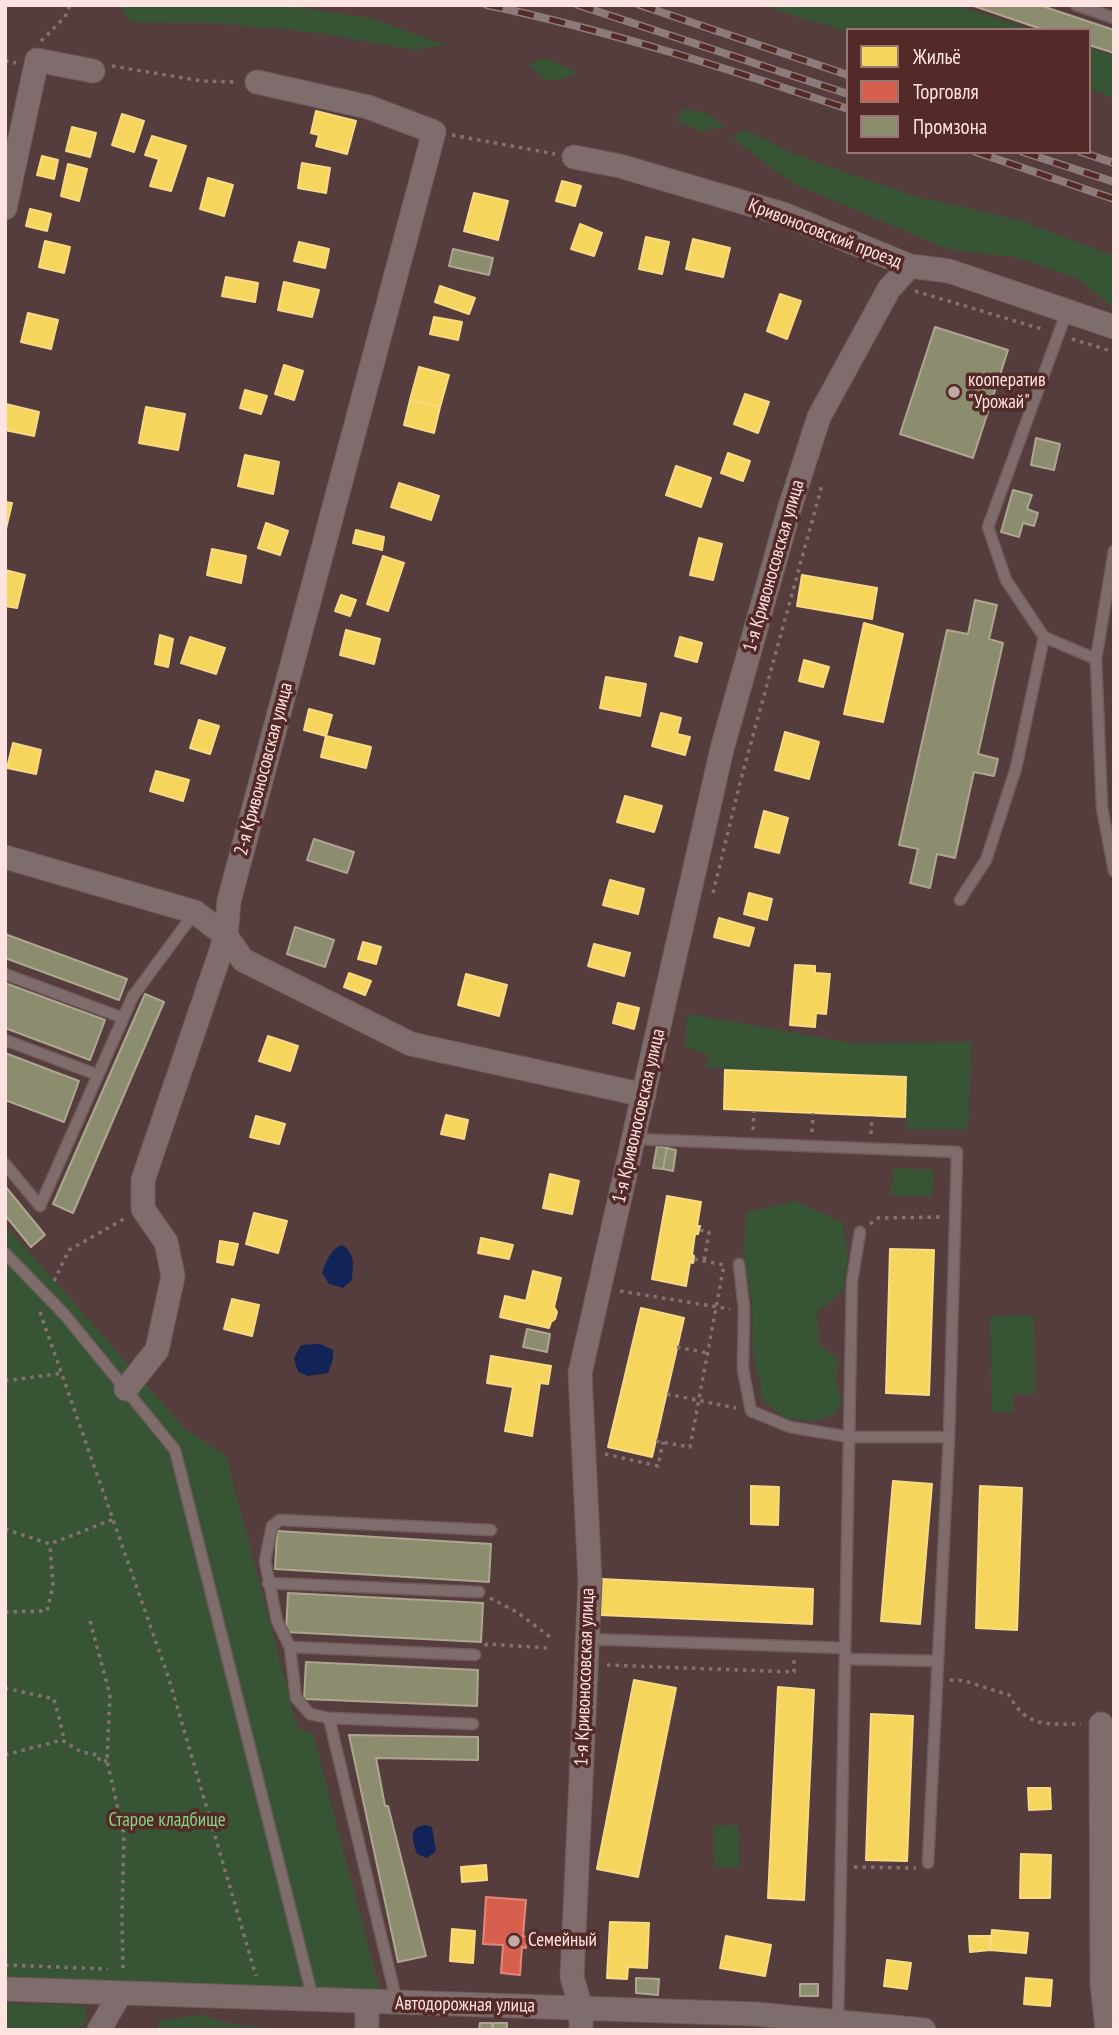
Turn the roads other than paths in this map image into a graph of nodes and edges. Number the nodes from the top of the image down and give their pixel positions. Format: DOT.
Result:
graph roads {
  1 [pos="1076,5"];
  2 [pos="1114,18"];
  3 [pos="93,71"];
  4 [pos="257,82"];
  5 [pos="574,157"];
  6 [pos="5,208"];
  7 [pos="910,267"];
  8 [pos="1067,311"];
  9 [pos="1114,327"];
  10 [pos="1114,551"];
  11 [pos="1044,637"];
  12 [pos="1096,659"];
  13 [pos="5,857"];
  14 [pos="1114,871"];
  15 [pos="960,900"];
  16 [pos="195,912"];
  17 [pos="226,936"];
  18 [pos="5,974"];
  19 [pos="123,1018"];
  20 [pos="5,1040"];
  21 [pos="98,1075"];
  22 [pos="643,1095"];
  23 [pos="634,1139"];
  24 [pos="5,1164"];
  25 [pos="860,1231"];
  26 [pos="5,1253"];
  27 [pos="739,1264"];
  28 [pos="126,1389"];
  29 [pos="849,1437"];
  30 [pos="949,1437"];
  31 [pos="491,1530"];
  32 [pos="268,1583"];
  33 [pos="479,1592"];
  34 [pos="587,1639"];
  35 [pos="290,1647"];
  36 [pos="845,1654"];
  37 [pos="475,1655"];
  38 [pos="938,1661"];
  39 [pos="329,1718"];
  40 [pos="473,1724"];
  41 [pos="1101,1724"];
  42 [pos="928,1863"];
  43 [pos="5,1989"];
  44 [pos="120,1994"];
  45 [pos="313,2000"];
  46 [pos="367,2003"];
  47 [pos="397,2003"];
  48 [pos="581,2019"];
  49 [pos="756,2022"];
  50 [pos="838,2022"];
  51 [pos="99,2030"];
  52 [pos="367,2030"];
  53 [pos="923,2030"];
  54 [pos="1107,2030"];
  1 -- 2 [label="lane"];
  3 -- 6 [label="street"];
  4 -- 17 [label="street, 2-я Кривоносовская улица"];
  5 -- 7 [label="street, Кривоносовский проезд"];
  7 -- 8 [label="street, Кривоносовский проезд"];
  7 -- 22 [label="street, 1-я Кривоносовская улица"];
  8 -- 9 [label="street, Кривоносовский проезд"];
  8 -- 11 [label="lane"];
  10 -- 12 [label="lane"];
  11 -- 12 [label="lane"];
  11 -- 15 [label="lane"];
  12 -- 14 [label="lane"];
  13 -- 16 [label="street"];
  16 -- 17 [label="street"];
  16 -- 19 [label="lane"];
  17 -- 22 [label="street"];
  17 -- 28 [label="street, 2-я Кривоносовская улица"];
  18 -- 19 [label="lane"];
  19 -- 21 [label="lane"];
  20 -- 21 [label="lane"];
  21 -- 24 [label="lane"];
  22 -- 23 [label="street, 1-я Кривоносовская улица"];
  23 -- 30 [label="lane"];
  23 -- 34 [label="street, 1-я Кривоносовская улица"];
  25 -- 29 [label="lane"];
  26 -- 28 [label="lane"];
  27 -- 29 [label="lane"];
  28 -- 45 [label="lane"];
  29 -- 30 [label="lane"];
  29 -- 36 [label="lane"];
  30 -- 38 [label="lane"];
  31 -- 32 [label="lane"];
  32 -- 33 [label="lane"];
  32 -- 35 [label="lane"];
  34 -- 36 [label="lane"];
  34 -- 48 [label="street, 1-я Кривоносовская улица"];
  35 -- 37 [label="lane"];
  35 -- 39 [label="lane"];
  36 -- 38 [label="lane"];
  36 -- 50 [label="lane"];
  38 -- 42 [label="lane"];
  39 -- 40 [label="lane"];
  39 -- 47 [label="lane"];
  41 -- 54 [label="street"];
  43 -- 44 [label="street, Автодорожная улица"];
  44 -- 45 [label="street, Автодорожная улица"];
  44 -- 51 [label="street"];
  45 -- 46 [label="street, Автодорожная улица"];
  46 -- 47 [label="street, Автодорожная улица"];
  46 -- 52 [label="street"];
  47 -- 48 [label="street, Автодорожная улица"];
  48 -- 49 [label="street, Автодорожная улица"];
  49 -- 50 [label="street, Автодорожная улица"];
  50 -- 53 [label="street, Автодорожная улица"];
}
